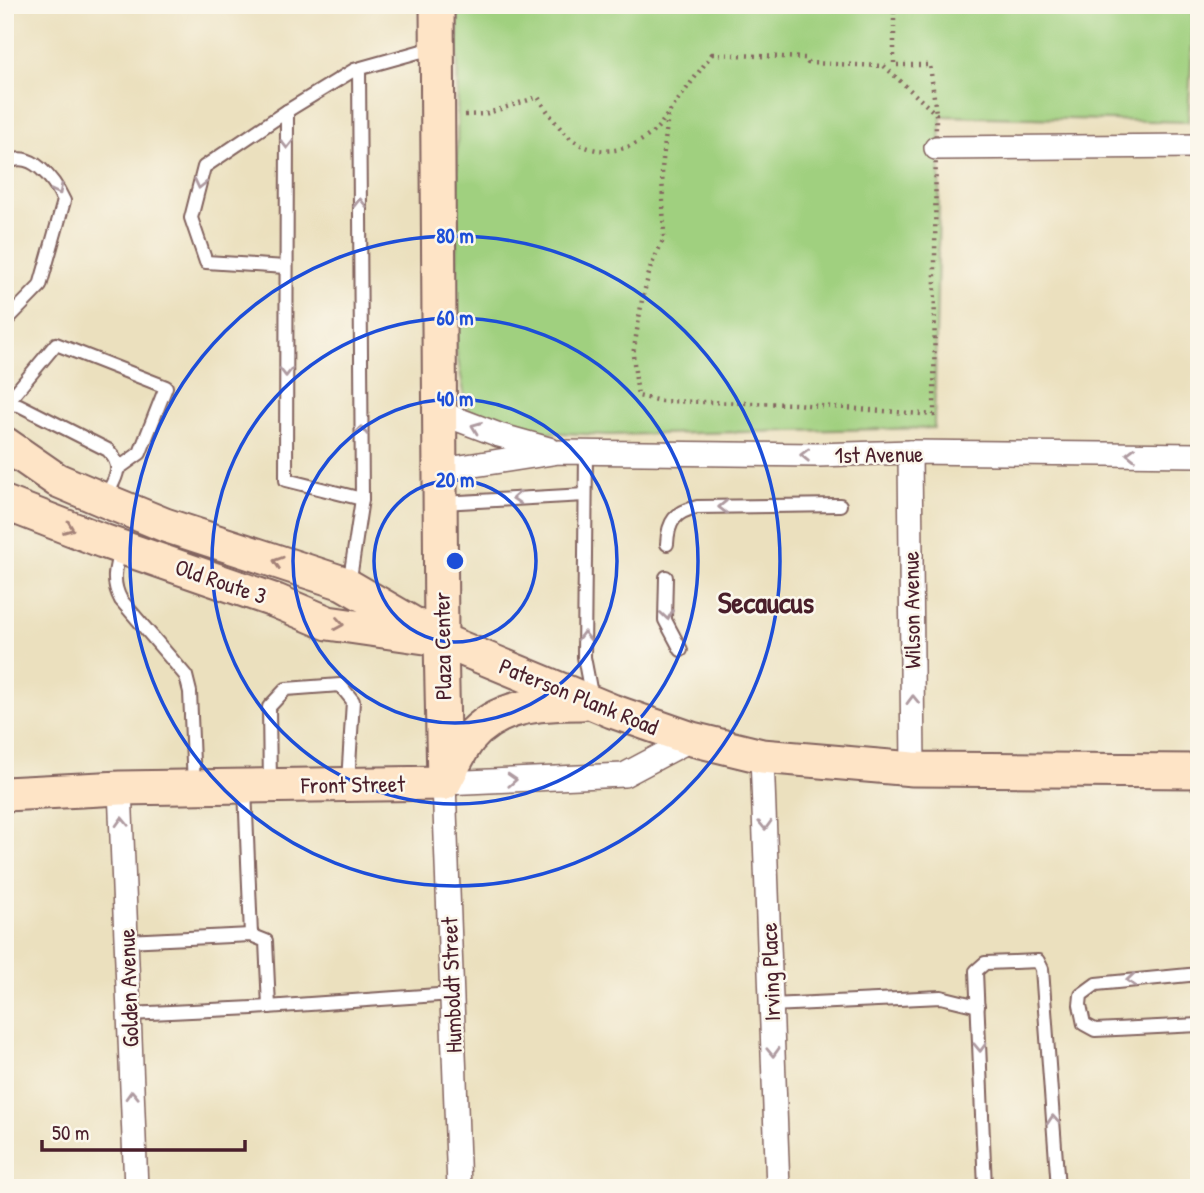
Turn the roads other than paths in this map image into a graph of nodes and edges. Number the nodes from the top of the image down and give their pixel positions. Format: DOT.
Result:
graph roads {
  1 [pos="437,5"];
  2 [pos="437,47"];
  3 [pos="359,69"];
  4 [pos="287,111"];
  5 [pos="1199,146"];
  6 [pos="936,148"];
  7 [pos="5,165"];
  8 [pos="286,267"];
  9 [pos="5,322"];
  10 [pos="6,404"];
  11 [pos="441,413"];
  12 [pos="5,444"];
  13 [pos="559,452"];
  14 [pos="586,452"];
  15 [pos="909,452"];
  16 [pos="1199,455"];
  17 [pos="5,466"];
  18 [pos="119,468"];
  19 [pos="441,470"];
  20 [pos="57,480"];
  21 [pos="585,495"];
  22 [pos="104,499"];
  23 [pos="362,499"];
  24 [pos="5,503"];
  25 [pos="441,503"];
  26 [pos="840,505"];
  27 [pos="165,525"];
  28 [pos="667,544"];
  29 [pos="121,547"];
  30 [pos="666,577"];
  31 [pos="349,586"];
  32 [pos="441,640"];
  33 [pos="681,650"];
  34 [pos="593,703"];
  35 [pos="692,739"];
  36 [pos="762,756"];
  37 [pos="913,769"];
  38 [pos="1199,771"];
  39 [pos="444,783"];
  40 [pos="348,784"];
  41 [pos="257,786"];
  42 [pos="194,787"];
  43 [pos="120,788"];
  44 [pos="5,793"];
  45 [pos="251,935"];
  46 [pos="126,941"];
  47 [pos="1199,974"];
  48 [pos="452,995"];
  49 [pos="771,1005"];
  50 [pos="978,1006"];
  51 [pos="269,1007"];
  52 [pos="129,1014"];
  53 [pos="1199,1025"];
  54 [pos="136,1188"];
  55 [pos="458,1188"];
  56 [pos="778,1188"];
  57 [pos="985,1188"];
  58 [pos="1058,1188"];
  1 -- 2 [label="main road, Plaza Center"];
  2 -- 3 [label="lane"];
  2 -- 11 [label="main road, Plaza Center"];
  3 -- 4 [label="lane"];
  23 -- 3 [label="lane, one-way"];
  4 -- 8 [label="lane, one-way"];
  4 -- 8 [label="lane, one-way"];
  5 -- 6 [label="street"];
  7 -- 9 [label="lane, one-way"];
  8 -- 23 [label="lane, one-way"];
  10 -- 18 [label="lane"];
  10 -- 18 [label="lane"];
  13 -- 11 [label="street, 1st Avenue, one-way"];
  11 -- 19 [label="main road, Plaza Center"];
  12 -- 20 [label="main road, Paterson Plank Road"];
  13 -- 14 [label="street, 1st Avenue"];
  13 -- 19 [label="street, 1st Avenue"];
  15 -- 14 [label="street, 1st Avenue, one-way"];
  14 -- 21 [label="lane"];
  16 -- 15 [label="street, 1st Avenue, one-way"];
  37 -- 15 [label="street, Wilson Avenue, one-way"];
  17 -- 20 [label="street"];
  18 -- 22 [label="lane"];
  19 -- 25 [label="main road, Plaza Center"];
  20 -- 22 [label="main road, Paterson Plank Road"];
  21 -- 25 [label="lane, one-way"];
  34 -- 21 [label="lane, one-way"];
  22 -- 27 [label="main road, Paterson Plank Road"];
  23 -- 31 [label="lane"];
  24 -- 29 [label="main road, Old Route 3, one-way"];
  25 -- 32 [label="main road, Plaza Center"];
  26 -- 28 [label="lane, one-way"];
  27 -- 29 [label="main road"];
  31 -- 27 [label="main road, Paterson Plank Road, one-way"];
  29 -- 32 [label="main road, Old Route 3, one-way"];
  29 -- 42 [label="lane"];
  30 -- 33 [label="lane, one-way"];
  31 -- 32 [label="main road, Paterson Plank Road"];
  32 -- 34 [label="main road, Paterson Plank Road"];
  32 -- 39 [label="main road, Plaza Center"];
  34 -- 35 [label="main road, Paterson Plank Road"];
  34 -- 39 [label="main road"];
  35 -- 36 [label="main road, Paterson Plank Road"];
  39 -- 35 [label="street, Front Street, one-way"];
  36 -- 37 [label="main road, Paterson Plank Road"];
  36 -- 49 [label="street, Irving Place, one-way"];
  37 -- 38 [label="main road, Paterson Plank Road"];
  39 -- 40 [label="main road, Front Street"];
  39 -- 48 [label="street, Humboldt Street"];
  40 -- 41 [label="main road, Front Street"];
  40 -- 41 [label="lane"];
  41 -- 42 [label="main road, Front Street"];
  41 -- 45 [label="lane"];
  42 -- 43 [label="main road, Front Street"];
  43 -- 44 [label="main road, Front Street"];
  46 -- 43 [label="street, Golden Avenue, one-way"];
  45 -- 46 [label="lane"];
  45 -- 51 [label="lane"];
  46 -- 52 [label="street, Golden Avenue"];
  47 -- 53 [label="lane, one-way"];
  48 -- 51 [label="lane"];
  48 -- 55 [label="street, Humboldt Street"];
  49 -- 50 [label="lane"];
  49 -- 56 [label="street, Irving Place, one-way"];
  50 -- 57 [label="lane, one-way"];
  58 -- 50 [label="lane, one-way"];
  51 -- 52 [label="lane"];
  54 -- 52 [label="street, Golden Avenue, one-way"];
}
